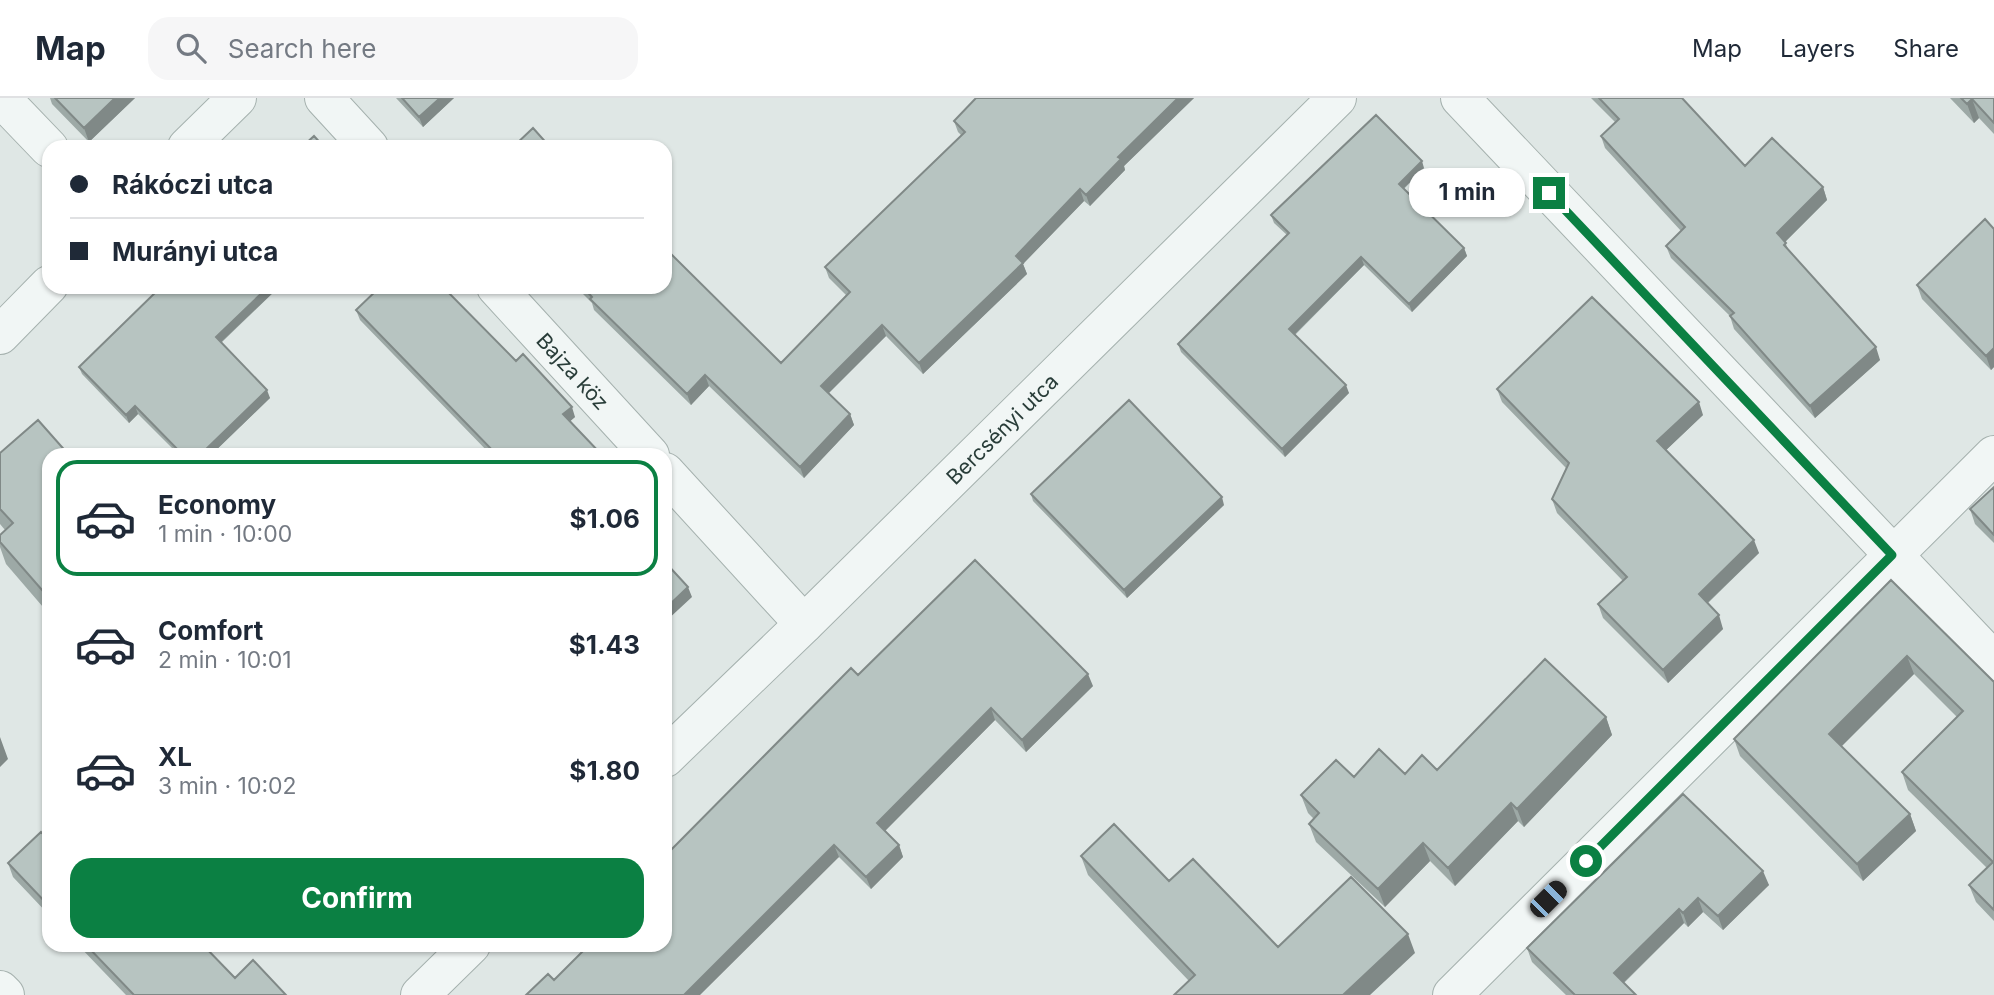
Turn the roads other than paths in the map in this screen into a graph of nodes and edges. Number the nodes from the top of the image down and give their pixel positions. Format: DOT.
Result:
graph roads {
  1 [pos="1,98"];
  2 [pos="237,98"];
  3 [pos="324,98"];
  4 [pos="1337,98"];
  5 [pos="1460,98"];
  6 [pos="194,140"];
  7 [pos="363,140"];
  8 [pos="42,141"];
  9 [pos="42,292"];
  10 [pos="502,294"];
  11 [pos="0,335"];
  12 [pos="643,448"];
  13 [pos="1994,455"];
  14 [pos="672,480"];
  15 [pos="1892,555"];
  16 [pos="804,624"];
  17 [pos="1994,661"];
  18 [pos="672,751"];
  19 [pos="464,952"];
  20 [pos="0,990"];
  21 [pos="5,995"];
  22 [pos="420,995"];
  23 [pos="1452,995"];
  1 -- 8 [label="street"];
  2 -- 6 [label="street"];
  3 -- 7 [label="street"];
  4 -- 16 [label="street, Bercsényi utca"];
  5 -- 15 [label="street"];
  9 -- 11 [label="street"];
  10 -- 12 [label="street, Bajza köz"];
  13 -- 15 [label="street"];
  14 -- 16 [label="street"];
  15 -- 17 [label="street"];
  15 -- 23 [label="street"];
  16 -- 18 [label="street, Bercsényi utca"];
  19 -- 22 [label="street"];
  20 -- 21 [label="street"];
}
